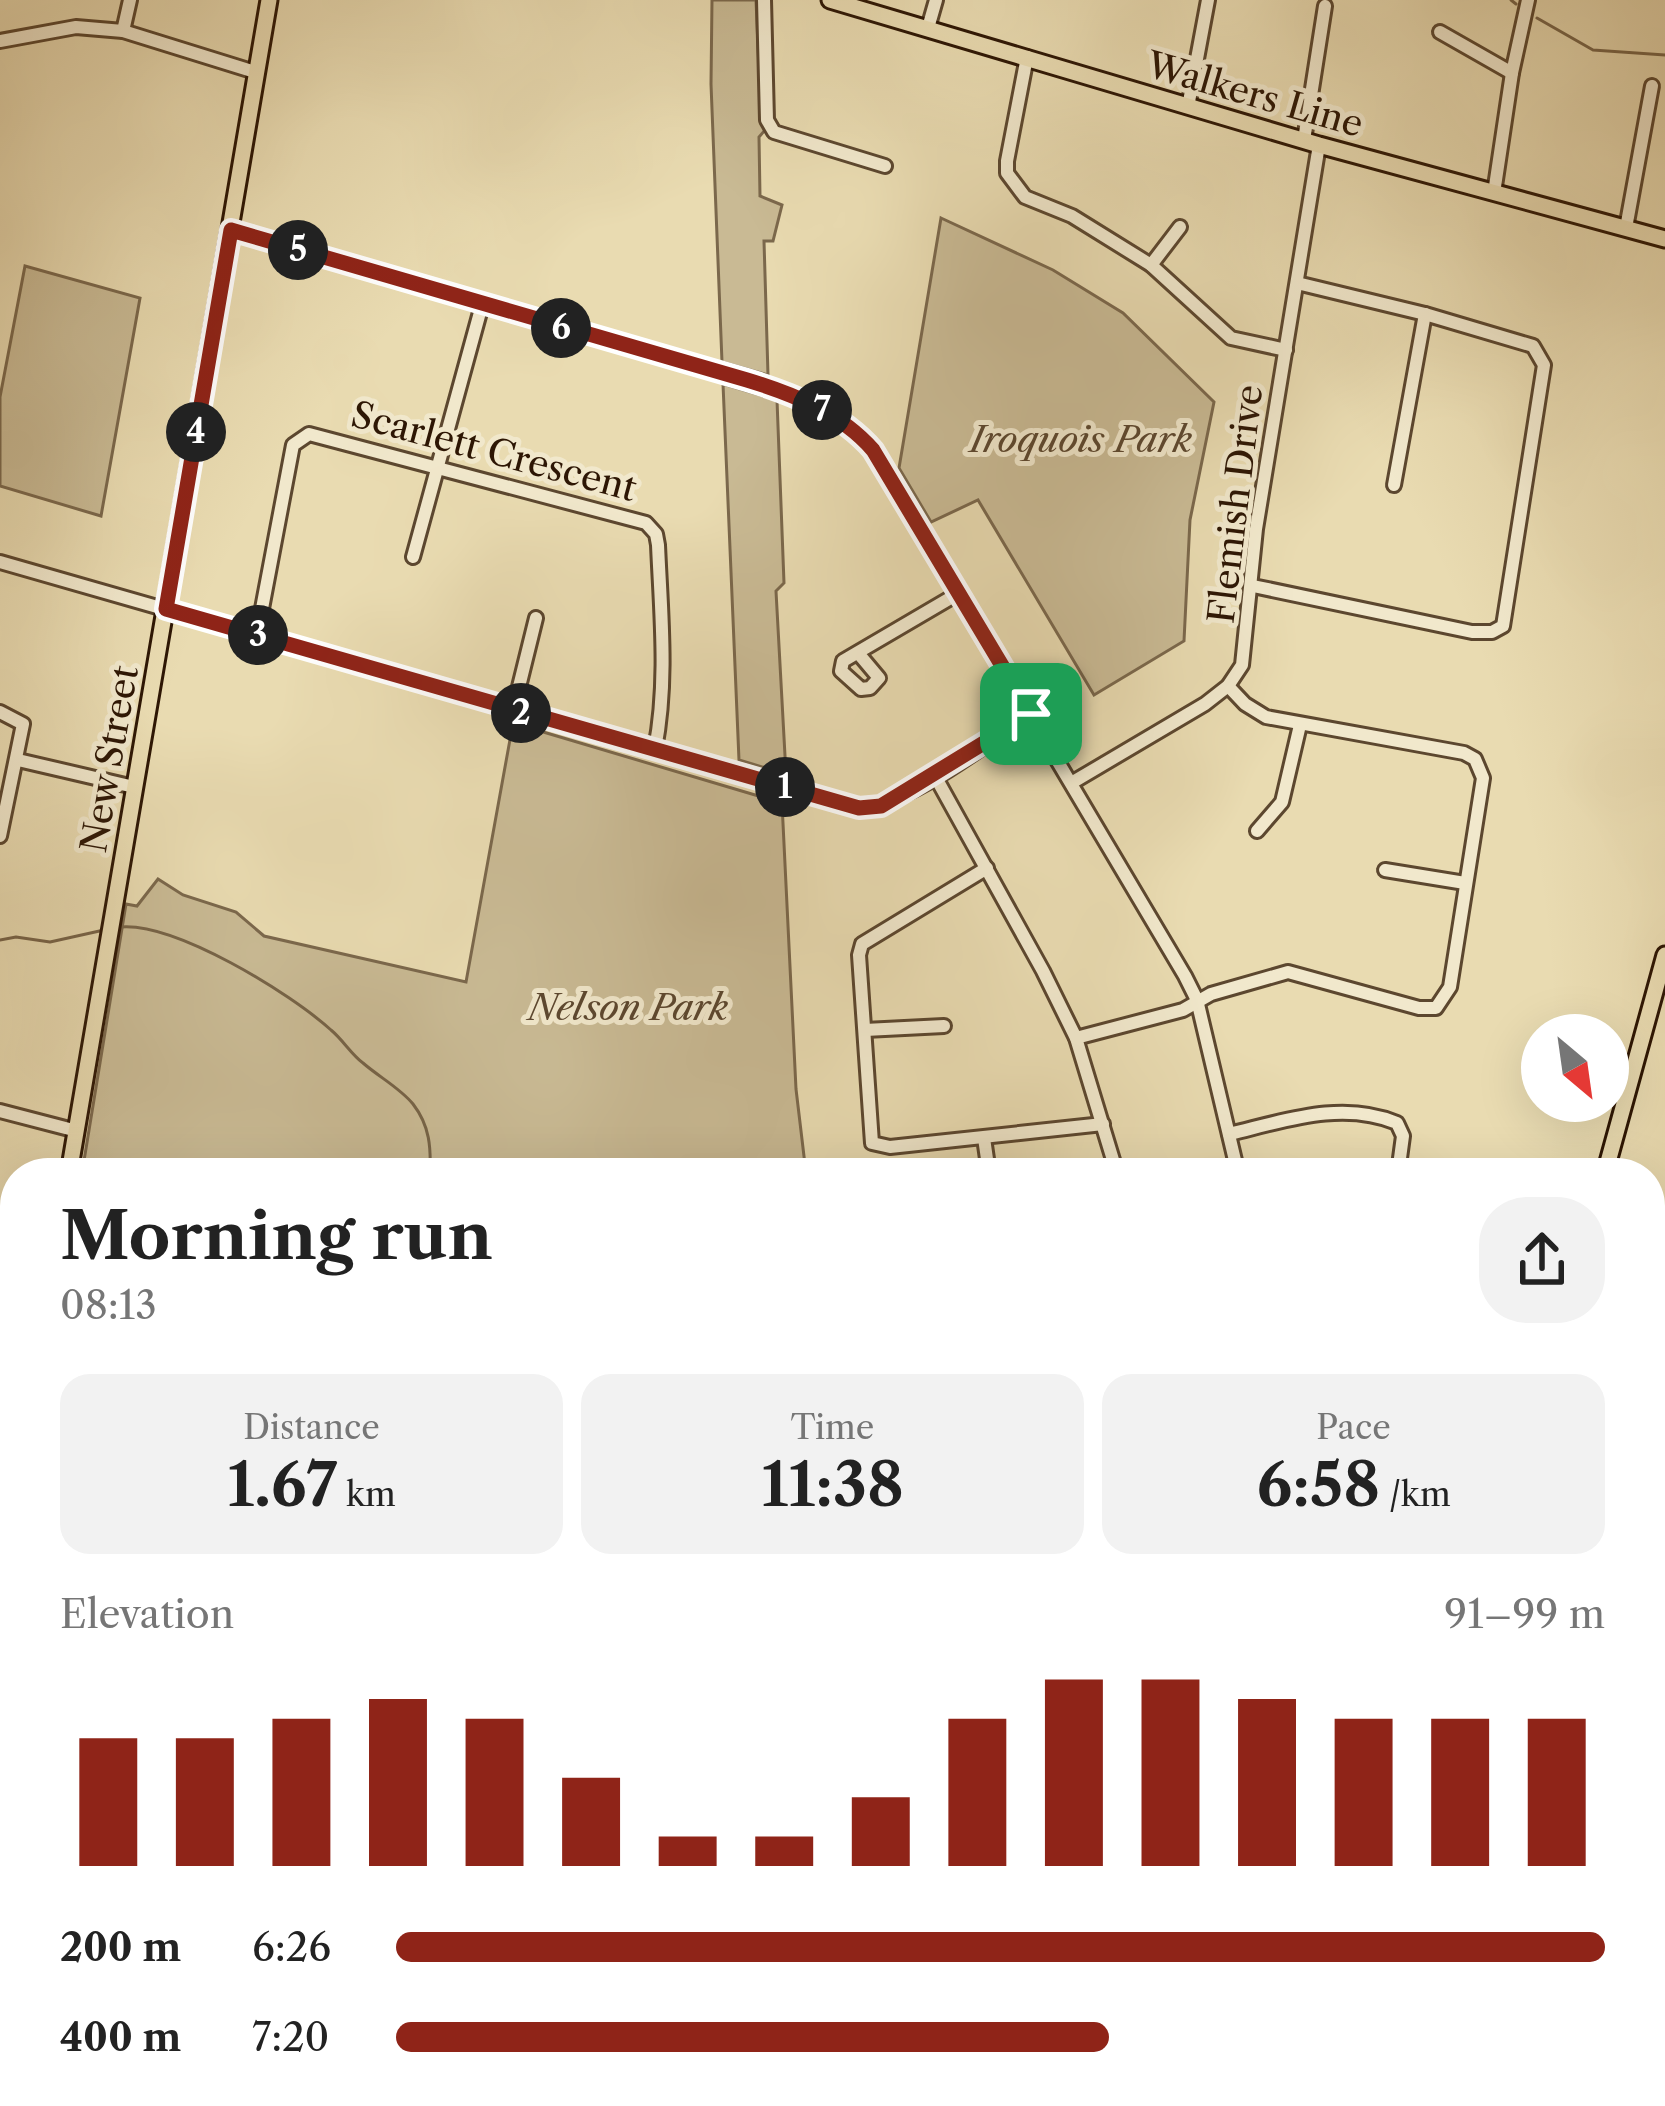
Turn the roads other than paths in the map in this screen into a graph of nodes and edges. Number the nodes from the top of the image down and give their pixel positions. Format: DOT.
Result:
graph roads {
  1 [pos="130,0"];
  2 [pos="268,0"];
  3 [pos="764,0"];
  4 [pos="830,0"];
  5 [pos="936,0"];
  6 [pos="1208,0"];
  7 [pos="1528,0"];
  8 [pos="1324,6"];
  9 [pos="928,28"];
  10 [pos="123,31"];
  11 [pos="1440,32"];
  12 [pos="0,40"];
  13 [pos="1027,57"];
  14 [pos="254,72"];
  15 [pos="1512,73"];
  16 [pos="1652,86"];
  17 [pos="1188,106"];
  18 [pos="1311,142"];
  19 [pos="885,166"];
  20 [pos="1494,193"];
  21 [pos="1180,227"];
  22 [pos="1626,228"];
  23 [pos="231,230"];
  24 [pos="1665,238"];
  25 [pos="1150,265"];
  26 [pos="1297,283"];
  27 [pos="482,305"];
  28 [pos="1425,314"];
  29 [pos="1286,350"];
  30 [pos="436,469"];
  31 [pos="1394,485"];
  32 [pos="412,557"];
  33 [pos="0,562"];
  34 [pos="1253,586"];
  35 [pos="959,593"];
  36 [pos="166,609"];
  37 [pos="536,618"];
  38 [pos="257,634"];
  39 [pos="858,653"];
  40 [pos="1228,686"];
  41 [pos="513,711"];
  42 [pos="0,712"];
  43 [pos="1031,714"];
  44 [pos="1300,725"];
  45 [pos="656,749"];
  46 [pos="18,760"];
  47 [pos="934,776"];
  48 [pos="1073,782"];
  49 [pos="134,787"];
  50 [pos="1257,831"];
  51 [pos="0,836"];
  52 [pos="987,868"];
  53 [pos="1385,870"];
  54 [pos="1465,883"];
  55 [pos="1665,955"];
  56 [pos="1197,1000"];
  57 [pos="944,1026"];
  58 [pos="866,1030"];
  59 [pos="1076,1038"];
  60 [pos="0,1111"];
  61 [pos="1102,1124"];
  62 [pos="77,1131"];
  63 [pos="1229,1134"];
  64 [pos="983,1138"];
  65 [pos="72,1158"];
  66 [pos="986,1158"];
  67 [pos="1112,1158"];
  68 [pos="1235,1158"];
  69 [pos="1400,1158"];
  70 [pos="1609,1158"];
  1 -- 10 [label="street"];
  2 -- 14 [label="main road, New Street"];
  3 -- 19 [label="street"];
  4 -- 9 [label="main road, Walkers Line"];
  5 -- 9 [label="street"];
  6 -- 17 [label="street"];
  7 -- 15 [label="street"];
  8 -- 18 [label="street, Flemish Drive"];
  9 -- 13 [label="main road, Walkers Line"];
  10 -- 12 [label="street"];
  10 -- 14 [label="street"];
  11 -- 15 [label="street"];
  13 -- 17 [label="main road, Walkers Line"];
  13 -- 25 [label="street"];
  14 -- 23 [label="main road, New Street"];
  15 -- 20 [label="street"];
  16 -- 22 [label="street"];
  17 -- 18 [label="main road, Walkers Line"];
  18 -- 20 [label="main road, Walkers Line"];
  18 -- 26 [label="street, Flemish Drive"];
  20 -- 22 [label="main road, Walkers Line"];
  21 -- 25 [label="street"];
  22 -- 24 [label="main road, Walkers Line"];
  23 -- 27 [label="street"];
  23 -- 36 [label="main road, New Street"];
  25 -- 29 [label="street"];
  26 -- 28 [label="street"];
  26 -- 29 [label="street, Flemish Drive"];
  27 -- 30 [label="street"];
  27 -- 35 [label="street"];
  28 -- 31 [label="street"];
  28 -- 34 [label="street"];
  29 -- 34 [label="street, Flemish Drive"];
  30 -- 32 [label="street"];
  30 -- 38 [label="street, Scarlett Crescent"];
  30 -- 45 [label="street, Scarlett Crescent"];
  33 -- 36 [label="street"];
  34 -- 40 [label="street, Flemish Drive"];
  35 -- 39 [label="street"];
  35 -- 43 [label="street"];
  36 -- 38 [label="street"];
  36 -- 49 [label="main road, New Street"];
  37 -- 41 [label="street"];
  38 -- 41 [label="street"];
  40 -- 44 [label="street"];
  40 -- 48 [label="street"];
  41 -- 45 [label="street"];
  42 -- 46 [label="street"];
  43 -- 47 [label="street"];
  43 -- 48 [label="street"];
  44 -- 50 [label="street"];
  44 -- 54 [label="street"];
  45 -- 47 [label="street"];
  46 -- 49 [label="street"];
  46 -- 51 [label="street"];
  47 -- 52 [label="street"];
  48 -- 56 [label="street"];
  49 -- 62 [label="main road, New Street"];
  52 -- 58 [label="street"];
  52 -- 59 [label="street"];
  53 -- 54 [label="street"];
  54 -- 56 [label="street"];
  55 -- 70 [label="main road"];
  56 -- 59 [label="street"];
  56 -- 63 [label="street"];
  57 -- 58 [label="street"];
  58 -- 64 [label="street"];
  59 -- 61 [label="street"];
  60 -- 62 [label="street"];
  61 -- 64 [label="street"];
  61 -- 67 [label="street"];
  62 -- 65 [label="main road, New Street"];
  63 -- 68 [label="street"];
  63 -- 69 [label="street"];
  64 -- 66 [label="street"];
}
